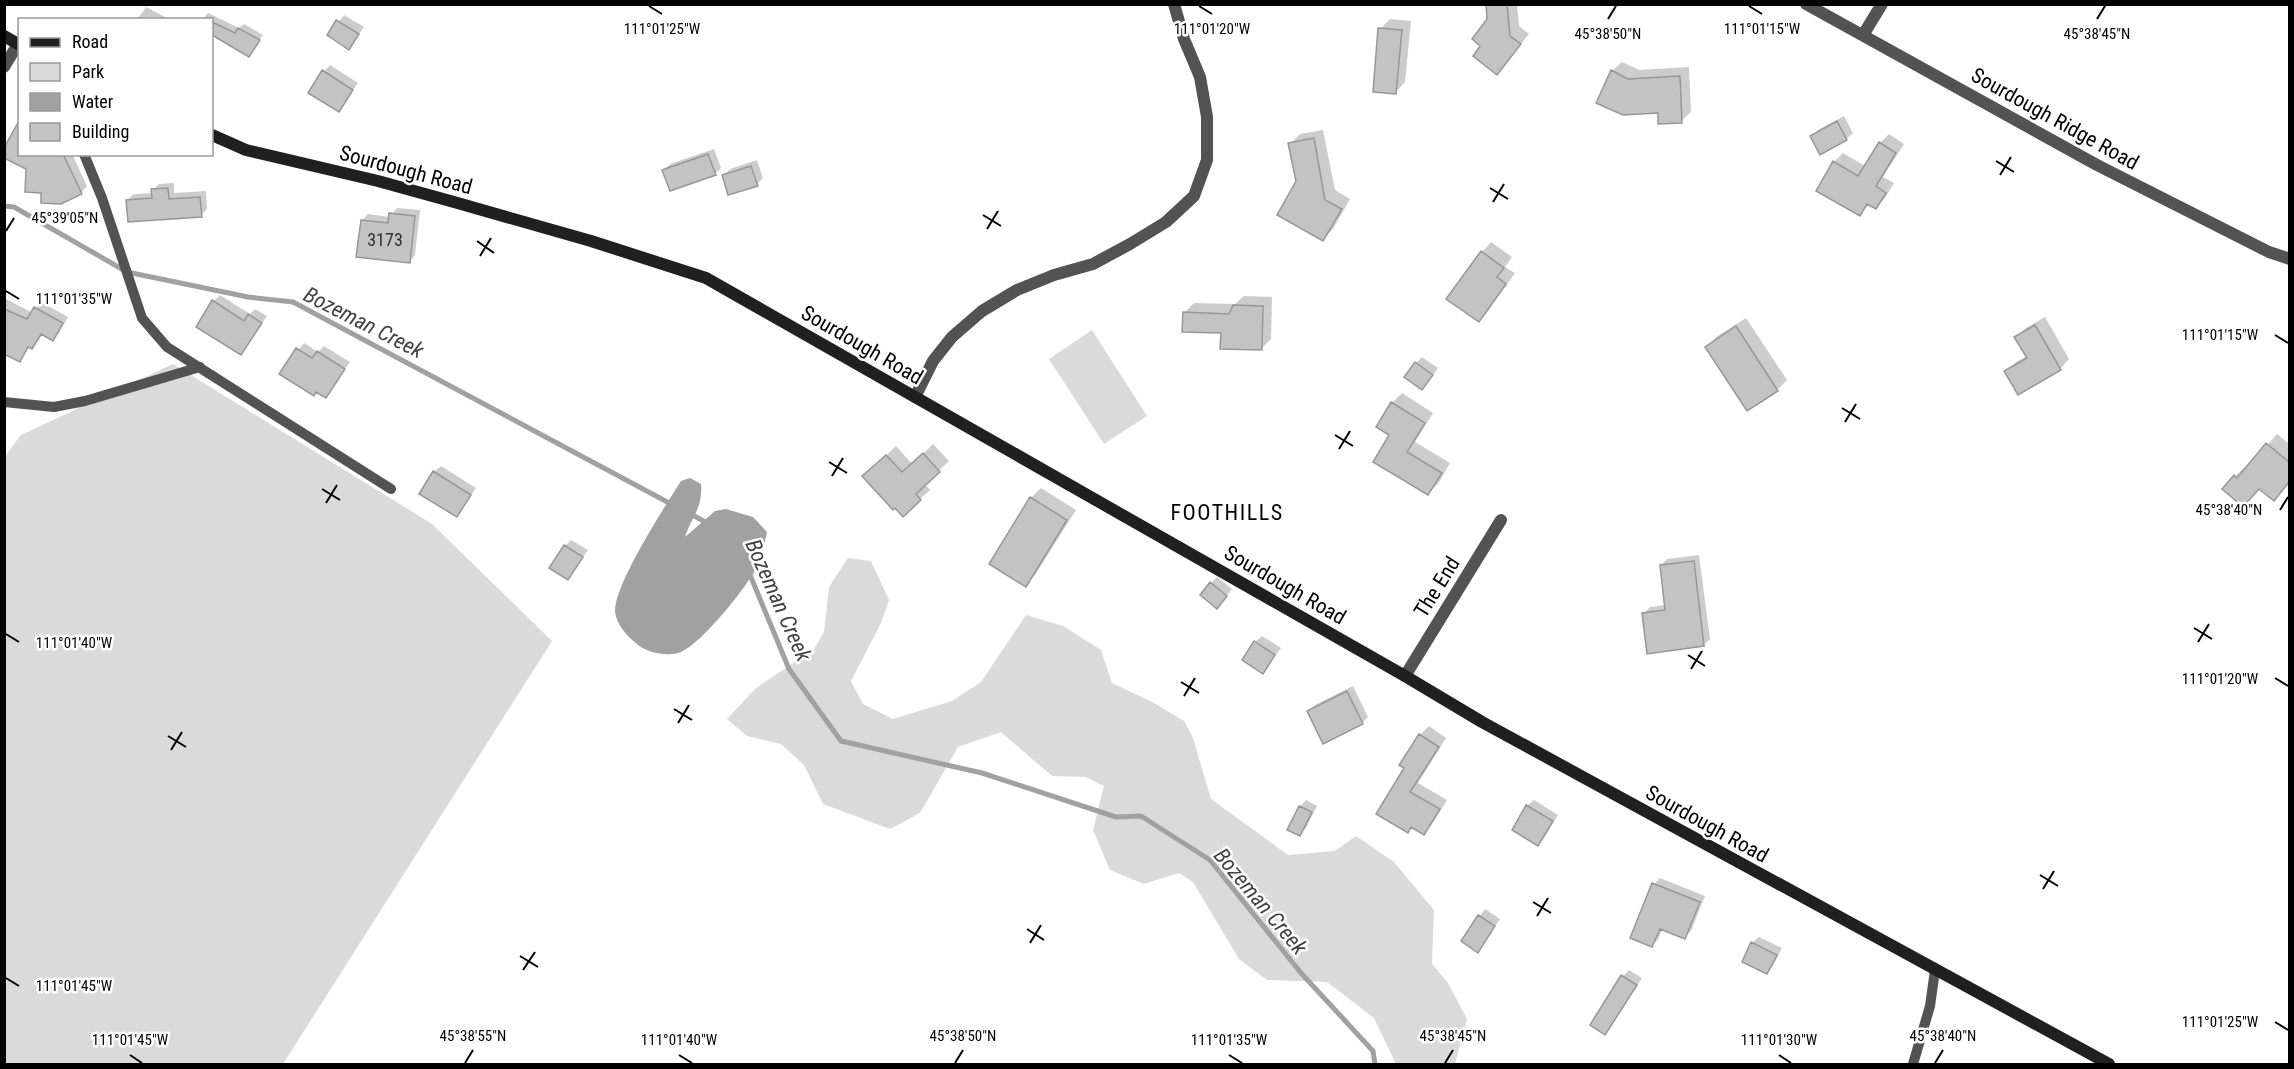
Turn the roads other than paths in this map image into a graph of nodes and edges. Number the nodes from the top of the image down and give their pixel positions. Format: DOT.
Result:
graph roads {
  1 [pos="1174,4"];
  2 [pos="1806,4"];
  3 [pos="1882,4"];
  4 [pos="1863,35"];
  5 [pos="4,36"];
  6 [pos="18,43"];
  7 [pos="18,46"];
  8 [pos="4,67"];
  9 [pos="213,135"];
  10 [pos="85,156"];
  11 [pos="2289,259"];
  12 [pos="200,367"];
  13 [pos="915,397"];
  14 [pos="4,402"];
  15 [pos="392,489"];
  16 [pos="1501,520"];
  17 [pos="1405,676"];
  18 [pos="1935,970"];
  19 [pos="1913,1065"];
  20 [pos="2109,1065"];
  1 -- 13 [label="street"];
  2 -- 4 [label="street, Sourdough Ridge Road"];
  3 -- 4 [label="street"];
  4 -- 11 [label="street, Sourdough Ridge Road"];
  5 -- 6 [label="street"];
  7 -- 8 [label="street"];
  9 -- 13 [label="street, Sourdough Road"];
  10 -- 12 [label="lane"];
  12 -- 14 [label="lane"];
  12 -- 15 [label="lane"];
  13 -- 17 [label="street, Sourdough Road"];
  16 -- 17 [label="street, The End"];
  17 -- 18 [label="street, Sourdough Road"];
  18 -- 19 [label="lane"];
  18 -- 20 [label="street, Sourdough Road"];
}
